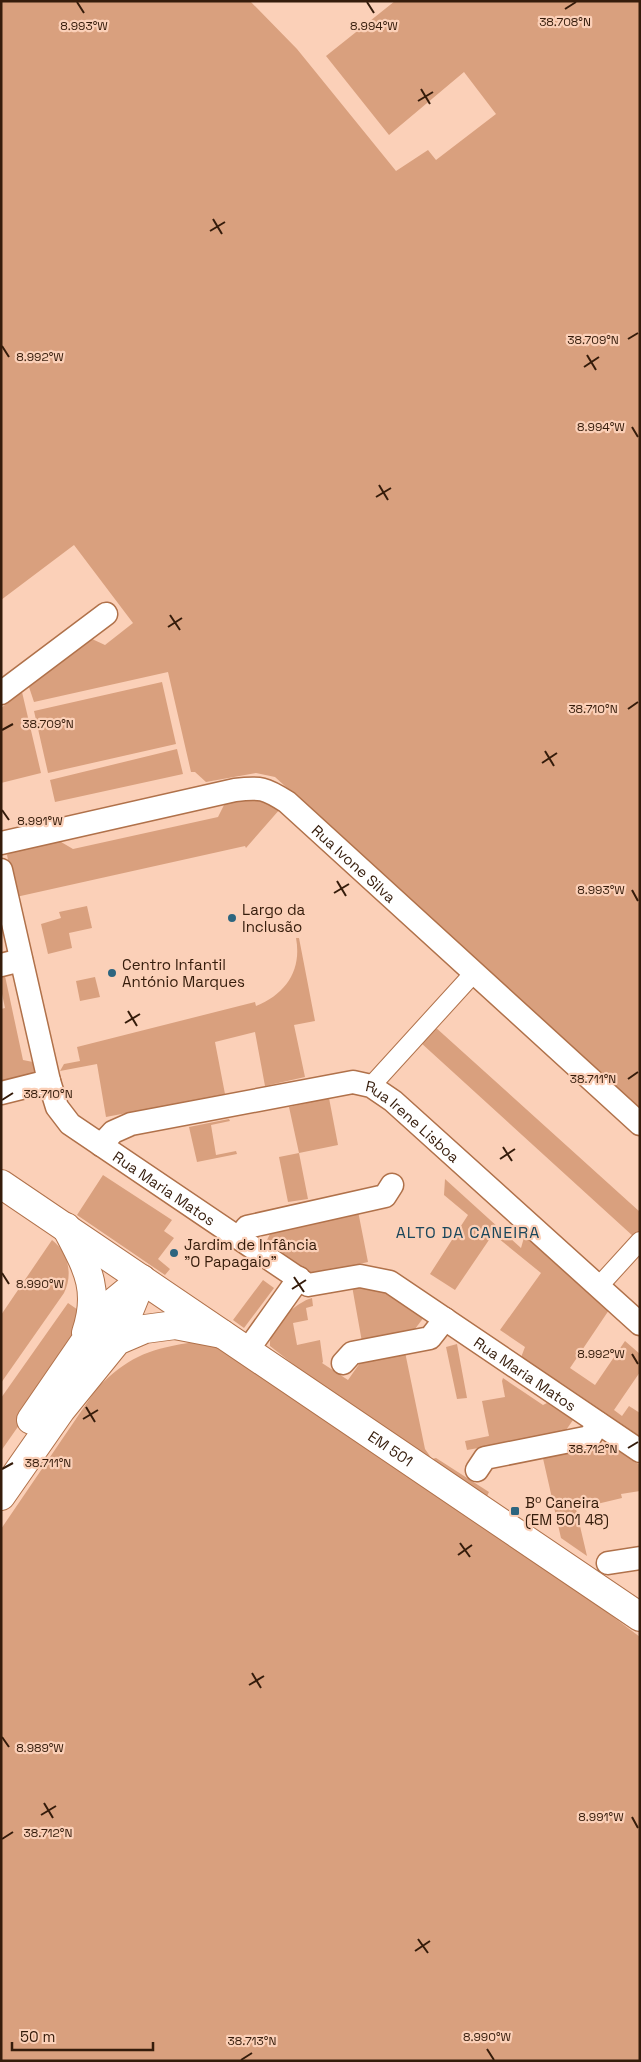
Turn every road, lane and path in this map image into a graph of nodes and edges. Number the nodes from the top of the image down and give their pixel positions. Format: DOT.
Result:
graph roads {
  1 [pos="106,614"];
  2 [pos="1,693"];
  3 [pos="1,843"];
  4 [pos="1,870"];
  5 [pos="11,963"];
  6 [pos="473,974"];
  7 [pos="49,1081"];
  8 [pos="371,1086"];
  9 [pos="1,1093"];
  10 [pos="640,1124"];
  11 [pos="101,1145"];
  12 [pos="1,1184"];
  13 [pos="392,1185"];
  14 [pos="66,1227"];
  15 [pos="239,1237"];
  16 [pos="640,1240"];
  17 [pos="142,1278"];
  18 [pos="299,1278"];
  19 [pos="598,1286"];
  20 [pos="444,1319"];
  21 [pos="640,1324"];
  22 [pos="222,1334"];
  23 [pos="117,1341"];
  24 [pos="247,1351"];
  25 [pos="80,1352"];
  26 [pos="343,1363"];
  27 [pos="598,1423"];
  28 [pos="640,1451"];
  29 [pos="1,1464"];
  30 [pos="477,1470"];
  31 [pos="1,1496"];
  32 [pos="640,1558"];
  33 [pos="608,1563"];
  34 [pos="640,1617"];
  1 -- 2 [label="street"];
  3 -- 6 [label="street, Rua Ivone Silva"];
  4 -- 5 [label="street, Rua Maria Matos"];
  5 -- 7 [label="street, Rua Maria Matos"];
  6 -- 8 [label="street"];
  6 -- 10 [label="street, Rua Ivone Silva"];
  7 -- 9 [label="street"];
  7 -- 11 [label="street, Rua Maria Matos"];
  8 -- 11 [label="street, Rua Irene Lisboa"];
  8 -- 19 [label="street, Rua Irene Lisboa"];
  11 -- 15 [label="street, Rua Maria Matos"];
  12 -- 14 [label="main road, EM 501"];
  13 -- 15 [label="street"];
  14 -- 17 [label="main road, EM 501"];
  14 -- 25 [label="main road"];
  15 -- 18 [label="street, Rua Maria Matos"];
  16 -- 19 [label="street"];
  17 -- 22 [label="main road, EM 501 / EM 501"];
  17 -- 23 [label="main road"];
  17 -- 25 [label="main road"];
  18 -- 20 [label="street, Rua Maria Matos"];
  18 -- 24 [label="street"];
  19 -- 21 [label="street, Rua Irene Lisboa"];
  20 -- 26 [label="street"];
  20 -- 27 [label="street, Rua Maria Matos"];
  22 -- 23 [label="main road"];
  22 -- 24 [label="main road, EM 501 / EM 501"];
  23 -- 31 [label="main road"];
  24 -- 34 [label="main road, EM 501 / EM 501"];
  25 -- 29 [label="main road"];
  27 -- 28 [label="street, Rua Maria Matos"];
  27 -- 30 [label="street"];
  32 -- 33 [label="street"];
}
